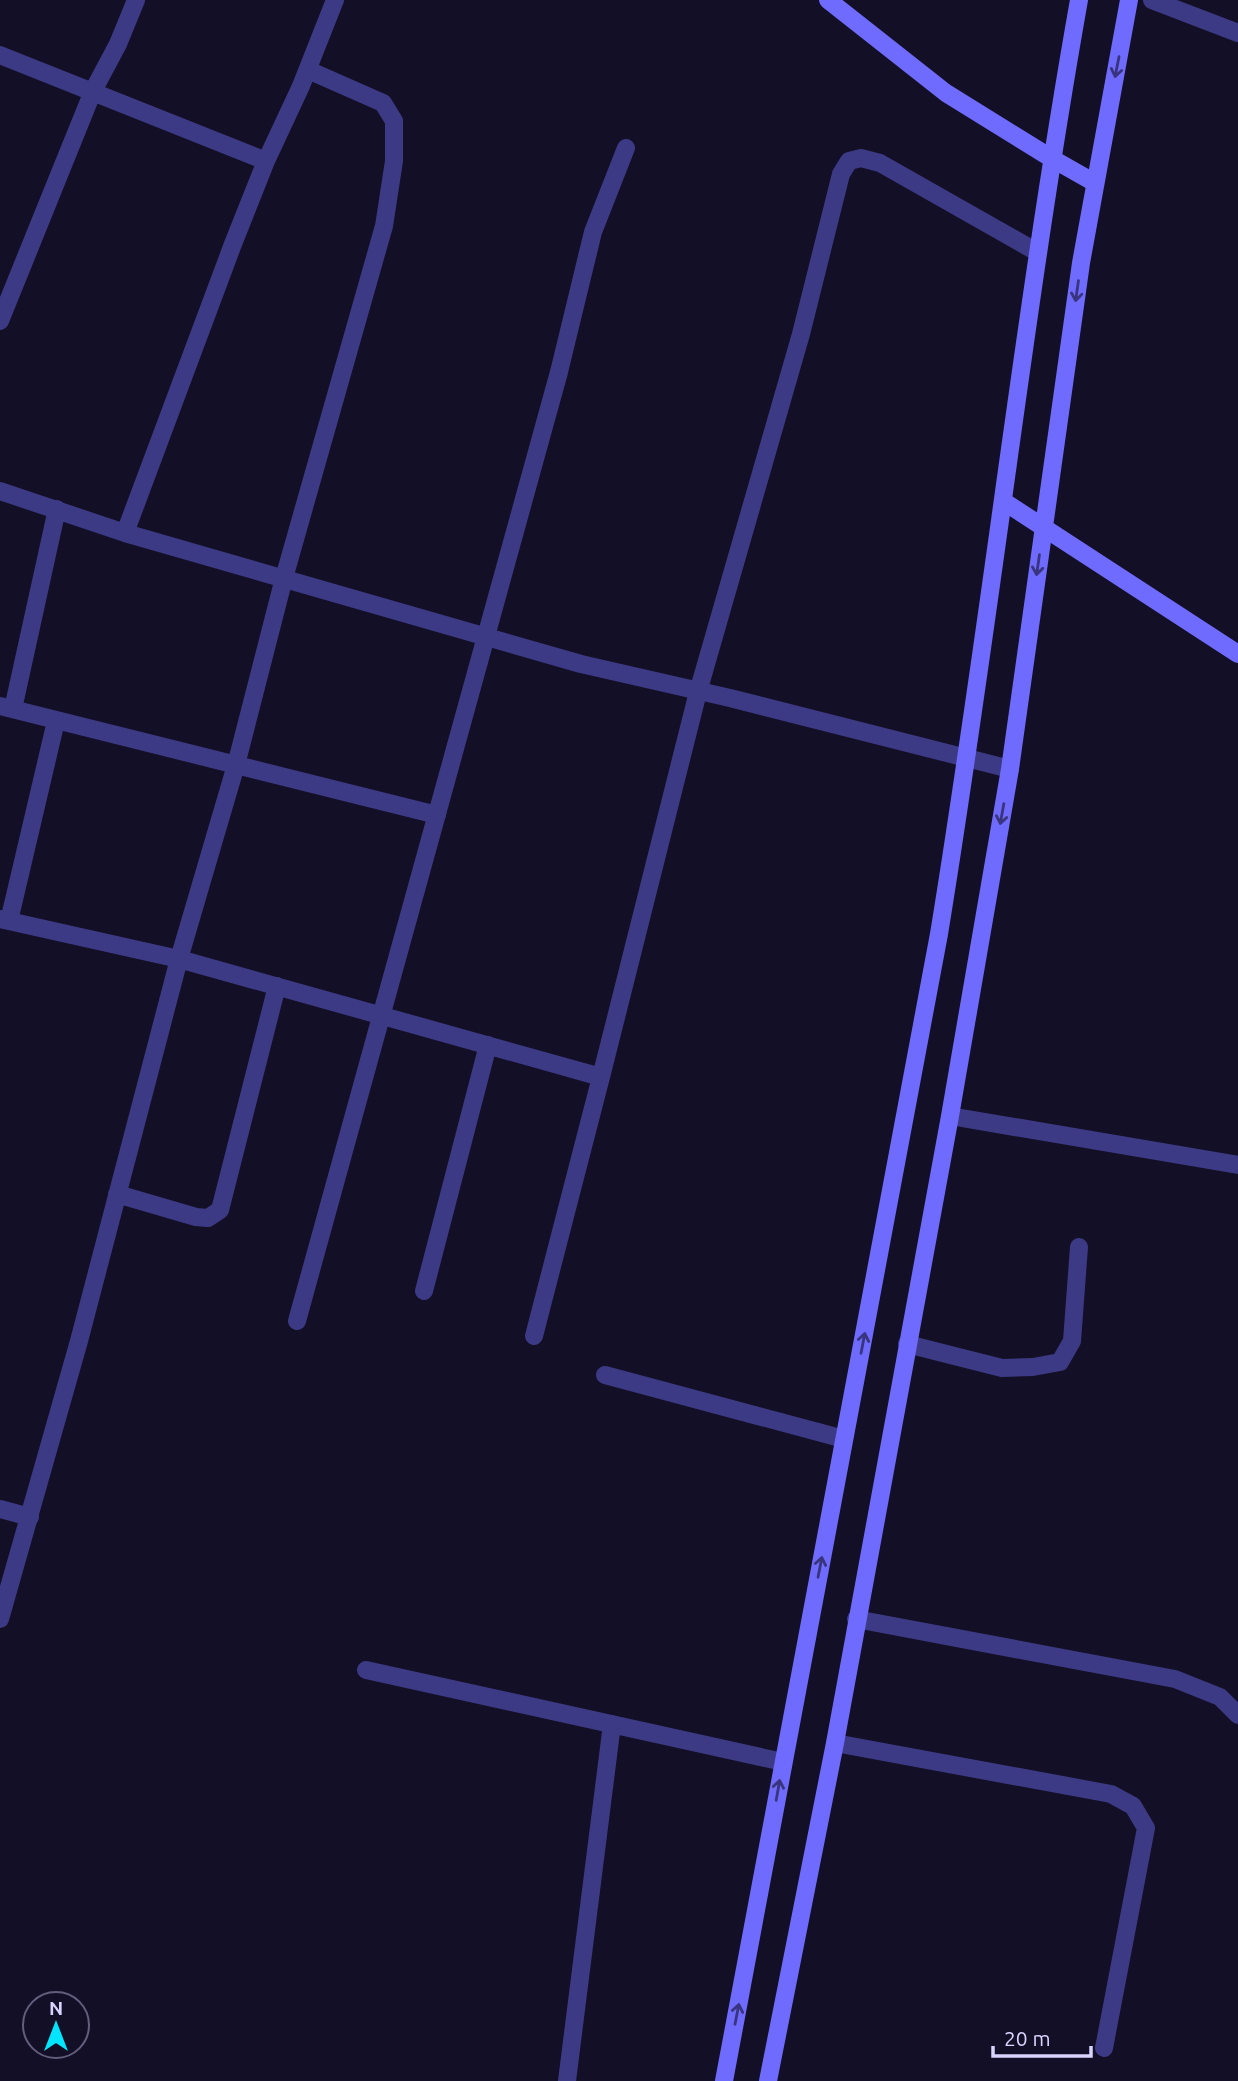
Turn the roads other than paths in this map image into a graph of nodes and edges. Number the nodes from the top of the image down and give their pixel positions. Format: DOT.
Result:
graph roads {
  1 [pos="136,0"];
  2 [pos="335,0"];
  3 [pos="828,0"];
  4 [pos="1079,0"];
  5 [pos="1129,0"];
  6 [pos="1152,0"];
  7 [pos="1238,33"];
  8 [pos="0,55"];
  9 [pos="308,70"];
  10 [pos="93,91"];
  11 [pos="626,148"];
  12 [pos="1051,159"];
  13 [pos="266,161"];
  14 [pos="1095,183"];
  15 [pos="1037,252"];
  16 [pos="0,321"];
  17 [pos="0,491"];
  18 [pos="1003,501"];
  19 [pos="57,509"];
  20 [pos="1042,527"];
  21 [pos="125,533"];
  22 [pos="284,578"];
  23 [pos="486,638"];
  24 [pos="1238,653"];
  25 [pos="698,692"];
  26 [pos="6,708"];
  27 [pos="56,721"];
  28 [pos="968,758"];
  29 [pos="236,765"];
  30 [pos="1010,769"];
  31 [pos="437,816"];
  32 [pos="4,920"];
  33 [pos="179,959"];
  34 [pos="277,986"];
  35 [pos="382,1015"];
  36 [pos="488,1045"];
  37 [pos="601,1077"];
  38 [pos="950,1116"];
  39 [pos="1238,1165"];
  40 [pos="117,1194"];
  41 [pos="1079,1247"];
  42 [pos="424,1291"];
  43 [pos="297,1321"];
  44 [pos="534,1336"];
  45 [pos="907,1344"];
  46 [pos="605,1375"];
  47 [pos="844,1438"];
  48 [pos="0,1509"];
  49 [pos="30,1517"];
  50 [pos="0,1619"];
  51 [pos="856,1619"];
  52 [pos="366,1670"];
  53 [pos="1238,1715"];
  54 [pos="612,1724"];
  55 [pos="835,1744"];
  56 [pos="783,1762"];
  57 [pos="1104,2048"];
  58 [pos="566,2081"];
  59 [pos="724,2081"];
  60 [pos="768,2081"];
  1 -- 10 [label="street"];
  2 -- 9 [label="street"];
  3 -- 12 [label="main road"];
  4 -- 12 [label="main road"];
  5 -- 14 [label="main road, one-way"];
  6 -- 7 [label="street"];
  8 -- 10 [label="street"];
  9 -- 13 [label="street"];
  9 -- 22 [label="street"];
  10 -- 13 [label="street"];
  10 -- 16 [label="street"];
  11 -- 23 [label="street"];
  12 -- 14 [label="main road"];
  12 -- 15 [label="main road"];
  13 -- 21 [label="street"];
  14 -- 20 [label="main road, one-way"];
  15 -- 18 [label="main road"];
  15 -- 25 [label="street"];
  17 -- 19 [label="street"];
  18 -- 20 [label="main road"];
  18 -- 28 [label="main road"];
  19 -- 21 [label="street"];
  19 -- 26 [label="street"];
  20 -- 24 [label="main road"];
  20 -- 30 [label="main road, one-way"];
  21 -- 22 [label="street"];
  22 -- 23 [label="street"];
  22 -- 29 [label="street"];
  23 -- 25 [label="street"];
  23 -- 31 [label="street"];
  25 -- 28 [label="street"];
  25 -- 37 [label="street"];
  26 -- 27 [label="street"];
  27 -- 29 [label="street"];
  27 -- 32 [label="street"];
  28 -- 30 [label="street"];
  47 -- 28 [label="main road, one-way"];
  29 -- 31 [label="street"];
  29 -- 33 [label="street"];
  30 -- 38 [label="main road, one-way"];
  31 -- 35 [label="street"];
  32 -- 33 [label="street"];
  33 -- 34 [label="street"];
  33 -- 40 [label="street"];
  34 -- 35 [label="street"];
  34 -- 40 [label="street"];
  35 -- 36 [label="street"];
  35 -- 43 [label="street"];
  36 -- 37 [label="street"];
  36 -- 42 [label="street"];
  37 -- 44 [label="street"];
  38 -- 39 [label="street"];
  38 -- 45 [label="main road"];
  40 -- 49 [label="street"];
  41 -- 45 [label="street"];
  45 -- 51 [label="main road"];
  46 -- 47 [label="street"];
  56 -- 47 [label="main road, one-way"];
  48 -- 49 [label="street"];
  49 -- 50 [label="street"];
  51 -- 53 [label="street"];
  51 -- 55 [label="main road"];
  52 -- 54 [label="street"];
  54 -- 56 [label="street"];
  54 -- 58 [label="street"];
  55 -- 57 [label="street"];
  55 -- 60 [label="main road"];
  59 -- 56 [label="main road, one-way"];
}
